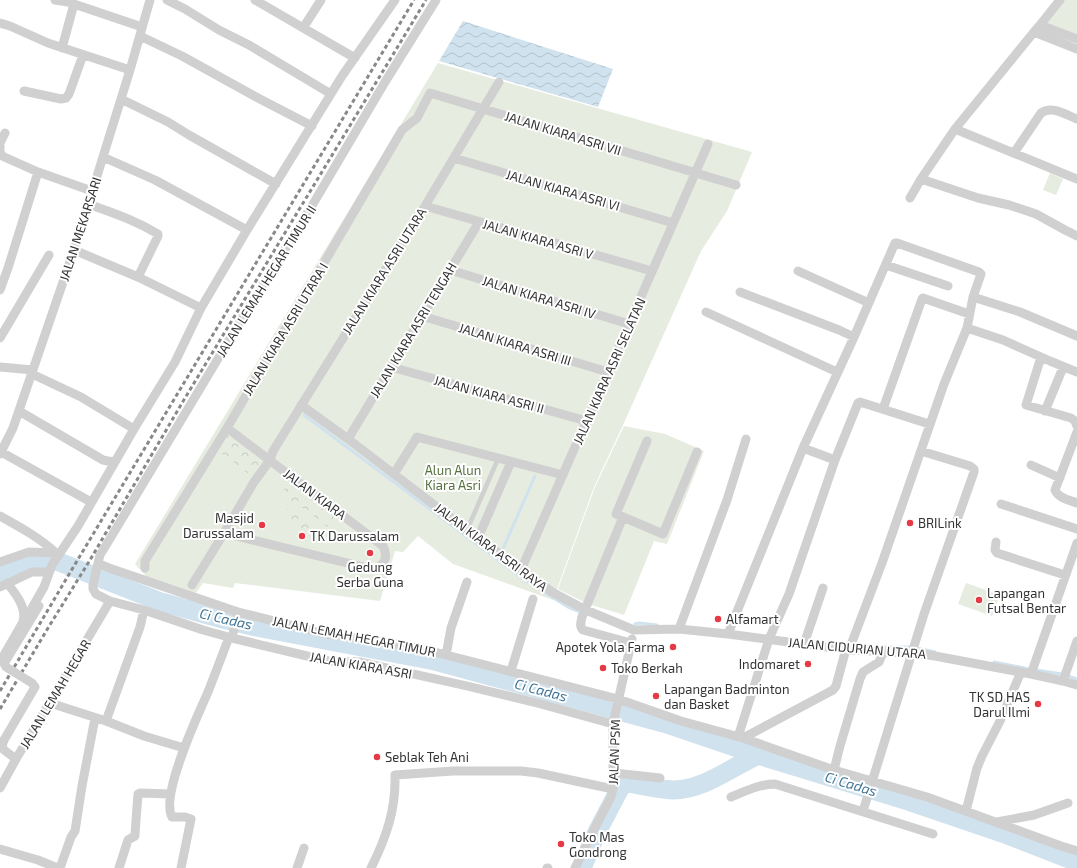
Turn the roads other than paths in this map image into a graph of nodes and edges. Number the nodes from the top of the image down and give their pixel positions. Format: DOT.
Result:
graph roads {
  1 [pos="55,0"];
  2 [pos="150,0"];
  3 [pos="167,0"];
  4 [pos="255,0"];
  5 [pos="321,0"];
  6 [pos="395,0"];
  7 [pos="436,0"];
  8 [pos="1060,0"];
  9 [pos="74,4"];
  10 [pos="0,23"];
  11 [pos="1040,25"];
  12 [pos="304,28"];
  13 [pos="141,31"];
  14 [pos="1034,32"];
  15 [pos="1077,39"];
  16 [pos="62,48"];
  17 [pos="1077,49"];
  18 [pos="83,55"];
  19 [pos="354,59"];
  20 [pos="130,70"];
  21 [pos="499,82"];
  22 [pos="24,91"];
  23 [pos="326,91"];
  24 [pos="430,93"];
  25 [pos="121,100"];
  26 [pos="483,109"];
  27 [pos="1077,119"];
  28 [pos="307,123"];
  29 [pos="955,129"];
  30 [pos="5,133"];
  31 [pos="708,144"];
  32 [pos="0,151"];
  33 [pos="1014,153"];
  34 [pos="103,157"];
  35 [pos="454,158"];
  36 [pos="38,172"];
  37 [pos="696,172"];
  38 [pos="921,179"];
  39 [pos="1077,179"];
  40 [pos="276,184"];
  41 [pos="736,185"];
  42 [pos="92,191"];
  43 [pos="910,198"];
  44 [pos="88,204"];
  45 [pos="424,206"];
  46 [pos="479,222"];
  47 [pos="673,223"];
  48 [pos="247,230"];
  49 [pos="1077,236"];
  50 [pos="74,250"];
  51 [pos="49,255"];
  52 [pos="886,265"];
  53 [pos="450,270"];
  54 [pos="652,271"];
  55 [pos="798,271"];
  56 [pos="138,277"];
  57 [pos="948,286"];
  58 [pos="0,290"];
  59 [pos="740,292"];
  60 [pos="973,297"];
  61 [pos="869,303"];
  62 [pos="201,308"];
  63 [pos="706,312"];
  64 [pos="969,314"];
  65 [pos="422,316"];
  66 [pos="629,324"];
  67 [pos="967,328"];
  68 [pos="1077,336"];
  69 [pos="854,337"];
  70 [pos="0,338"];
  71 [pos="1041,357"];
  72 [pos="0,367"];
  73 [pos="391,367"];
  74 [pos="1062,370"];
  75 [pos="32,372"];
  76 [pos="608,372"];
  77 [pos="837,372"];
  78 [pos="1077,372"];
  79 [pos="301,405"];
  80 [pos="883,409"];
  81 [pos="19,411"];
  82 [pos="1045,411"];
  83 [pos="587,421"];
  84 [pos="929,424"];
  85 [pos="1077,426"];
  86 [pos="227,428"];
  87 [pos="134,430"];
  88 [pos="1077,432"];
  89 [pos="348,439"];
  90 [pos="746,439"];
  91 [pos="647,441"];
  92 [pos="804,448"];
  93 [pos="921,450"];
  94 [pos="697,452"];
  95 [pos="0,453"];
  96 [pos="498,459"];
  97 [pos="270,460"];
  98 [pos="835,460"];
  99 [pos="115,462"];
  100 [pos="511,462"];
  101 [pos="1031,465"];
  102 [pos="394,474"];
  103 [pos="563,475"];
  104 [pos="1060,478"];
  105 [pos="91,502"];
  106 [pos="1077,503"];
  107 [pos="1001,504"];
  108 [pos="0,516"];
  109 [pos="623,517"];
  110 [pos="1077,529"];
  111 [pos="467,530"];
  112 [pos="224,533"];
  113 [pos="478,538"];
  114 [pos="996,542"];
  115 [pos="1077,546"];
  116 [pos="59,554"];
  117 [pos="0,562"];
  118 [pos="97,564"];
  119 [pos="145,568"];
  120 [pos="50,569"];
  121 [pos="521,570"];
  122 [pos="1065,575"];
  123 [pos="467,582"];
  124 [pos="2,585"];
  125 [pos="93,585"];
  126 [pos="192,585"];
  127 [pos="44,587"];
  128 [pos="823,588"];
  129 [pos="533,599"];
  130 [pos="110,601"];
  131 [pos="144,610"];
  132 [pos="586,610"];
  133 [pos="238,613"];
  134 [pos="24,617"];
  135 [pos="679,629"];
  136 [pos="634,630"];
  137 [pos="728,634"];
  138 [pos="232,636"];
  139 [pos="769,639"];
  140 [pos="1077,641"];
  141 [pos="631,643"];
  142 [pos="804,644"];
  143 [pos="848,649"];
  144 [pos="882,652"];
  145 [pos="912,653"];
  146 [pos="446,655"];
  147 [pos="0,662"];
  148 [pos="511,671"];
  149 [pos="1021,672"];
  150 [pos="1031,674"];
  151 [pos="1064,681"];
  152 [pos="1077,685"];
  153 [pos="618,700"];
  154 [pos="50,703"];
  155 [pos="95,718"];
  156 [pos="106,721"];
  157 [pos="614,721"];
  158 [pos="740,737"];
  159 [pos="184,748"];
  160 [pos="16,759"];
  161 [pos="834,770"];
  162 [pos="614,773"];
  163 [pos="660,778"];
  164 [pos="872,786"];
  165 [pos="0,788"];
  166 [pos="613,789"];
  167 [pos="170,794"];
  168 [pos="731,797"];
  169 [pos="1068,803"];
  170 [pos="865,807"];
  171 [pos="966,811"];
  172 [pos="996,822"];
  173 [pos="933,834"];
  174 [pos="304,848"];
  175 [pos="0,849"];
  176 [pos="1077,851"];
  177 [pos="119,868"];
  178 [pos="180,868"];
  179 [pos="297,868"];
  180 [pos="371,868"];
  181 [pos="575,868"];
  1 -- 9 [label="street"];
  2 -- 13 [label="street, JALAN MEKARSARI"];
  3 -- 23 [label="street"];
  4 -- 12 [label="street"];
  5 -- 12 [label="street"];
  6 -- 19 [label="street"];
  7 -- 118 [label="street, JALAN LEMAH HEGAR TIMUR II"];
  8 -- 11 [label="street"];
  9 -- 13 [label="street"];
  9 -- 16 [label="street"];
  10 -- 16 [label="street"];
  11 -- 14 [label="street"];
  11 -- 15 [label="street"];
  12 -- 19 [label="street"];
  13 -- 20 [label="street, JALAN MEKARSARI"];
  13 -- 28 [label="street"];
  14 -- 17 [label="street"];
  14 -- 29 [label="street"];
  16 -- 18 [label="street"];
  18 -- 20 [label="street"];
  18 -- 22 [label="street"];
  19 -- 23 [label="street"];
  20 -- 25 [label="street, JALAN MEKARSARI"];
  21 -- 26 [label="street, JALAN KIARA ASRI UTARA"];
  23 -- 28 [label="street"];
  24 -- 26 [label="street, JALAN KIARA ASRI VII"];
  24 -- 86 [label="street, JALAN KIARA ASRI UTARA I"];
  25 -- 34 [label="street, JALAN MEKARSARI"];
  25 -- 40 [label="street"];
  26 -- 35 [label="street, JALAN KIARA ASRI UTARA"];
  26 -- 37 [label="street, JALAN KIARA ASRI VII"];
  27 -- 33 [label="street"];
  28 -- 40 [label="street"];
  29 -- 33 [label="street"];
  29 -- 38 [label="street"];
  30 -- 32 [label="street"];
  31 -- 37 [label="street, JALAN KIARA ASRI SELATAN"];
  32 -- 36 [label="street"];
  33 -- 39 [label="street"];
  34 -- 42 [label="street, JALAN MEKARSARI"];
  34 -- 48 [label="street"];
  35 -- 45 [label="street, JALAN KIARA ASRI UTARA"];
  35 -- 47 [label="street, JALAN KIARA ASRI VI"];
  36 -- 42 [label="street"];
  36 -- 58 [label="street"];
  37 -- 41 [label="street, JALAN KIARA ASRI VII"];
  37 -- 47 [label="street, JALAN KIARA ASRI SELATAN"];
  38 -- 43 [label="street"];
  38 -- 49 [label="street"];
  40 -- 48 [label="street"];
  42 -- 44 [label="street, JALAN MEKARSARI"];
  44 -- 50 [label="street, JALAN MEKARSARI"];
  44 -- 56 [label="street"];
  45 -- 46 [label="street, JALAN KIARA ASRI V"];
  45 -- 79 [label="street, JALAN KIARA ASRI UTARA"];
  46 -- 53 [label="street, JALAN KIARA ASRI TENGAH"];
  46 -- 54 [label="street, JALAN KIARA ASRI V"];
  47 -- 54 [label="street, JALAN KIARA ASRI SELATAN"];
  48 -- 62 [label="street"];
  50 -- 56 [label="street"];
  50 -- 75 [label="street, JALAN MEKARSARI"];
  51 -- 70 [label="street"];
  52 -- 57 [label="street"];
  52 -- 60 [label="street"];
  52 -- 61 [label="street"];
  53 -- 65 [label="street, JALAN KIARA ASRI TENGAH"];
  53 -- 66 [label="street, JALAN KIARA ASRI IV"];
  54 -- 66 [label="street, JALAN KIARA ASRI SELATAN"];
  55 -- 61 [label="street"];
  56 -- 62 [label="street"];
  59 -- 69 [label="street"];
  60 -- 64 [label="street"];
  60 -- 68 [label="street"];
  61 -- 69 [label="street"];
  62 -- 87 [label="street"];
  63 -- 77 [label="street"];
  64 -- 67 [label="street"];
  64 -- 80 [label="street"];
  65 -- 73 [label="street, JALAN KIARA ASRI TENGAH"];
  65 -- 76 [label="street, JALAN KIARA ASRI III"];
  66 -- 76 [label="street, JALAN KIARA ASRI SELATAN"];
  67 -- 71 [label="street"];
  67 -- 84 [label="street"];
  69 -- 77 [label="street"];
  71 -- 78 [label="street"];
  71 -- 82 [label="street"];
  72 -- 75 [label="street"];
  73 -- 83 [label="street, JALAN KIARA ASRI II"];
  73 -- 89 [label="street, JALAN KIARA ASRI TENGAH"];
  74 -- 82 [label="street"];
  75 -- 81 [label="street, JALAN MEKARSARI"];
  75 -- 87 [label="street"];
  76 -- 83 [label="street, JALAN KIARA ASRI SELATAN"];
  77 -- 92 [label="street"];
  79 -- 89 [label="street, JALAN KIARA ASRI RAYA"];
  79 -- 97 [label="street, JALAN KIARA ASRI UTARA"];
  80 -- 84 [label="street"];
  80 -- 98 [label="street"];
  81 -- 95 [label="street, JALAN MEKARSARI"];
  81 -- 99 [label="street"];
  82 -- 85 [label="street"];
  83 -- 103 [label="street, JALAN KIARA ASRI SELATAN"];
  84 -- 93 [label="street"];
  86 -- 97 [label="street"];
  86 -- 119 [label="street, JALAN KIARA ASRI UTARA I"];
  87 -- 99 [label="street"];
  88 -- 104 [label="street"];
  89 -- 102 [label="street, JALAN KIARA ASRI RAYA"];
  90 -- 135 [label="street"];
  91 -- 109 [label="street"];
  92 -- 98 [label="street"];
  92 -- 137 [label="street"];
  93 -- 143 [label="street"];
  93 -- 145 [label="street"];
  94 -- 109 [label="street"];
  95 -- 105 [label="street"];
  96 -- 100 [label="street"];
  96 -- 102 [label="street"];
  96 -- 111 [label="lane"];
  97 -- 112 [label="street, JALAN KIARA ASRI UTARA"];
  97 -- 112 [label="street, JALAN KIARA"];
  98 -- 139 [label="street"];
  99 -- 105 [label="street"];
  100 -- 103 [label="street"];
  100 -- 113 [label="street"];
  101 -- 104 [label="street"];
  102 -- 111 [label="street, JALAN KIARA ASRI RAYA"];
  103 -- 121 [label="street, JALAN KIARA ASRI SELATAN"];
  104 -- 106 [label="street"];
  105 -- 116 [label="street"];
  107 -- 110 [label="street"];
  108 -- 116 [label="street"];
  109 -- 132 [label="street"];
  111 -- 113 [label="street, JALAN KIARA ASRI RAYA"];
  112 -- 126 [label="street, JALAN KIARA ASRI UTARA"];
  113 -- 121 [label="street, JALAN KIARA ASRI RAYA"];
  114 -- 122 [label="street"];
  115 -- 122 [label="street"];
  116 -- 117 [label="street"];
  116 -- 120 [label="street"];
  118 -- 125 [label="street, JALAN LEMAH HEGAR TIMUR II"];
  118 -- 133 [label="street, JALAN LEMAH HEGAR TIMUR"];
  120 -- 124 [label="street"];
  120 -- 127 [label="street"];
  121 -- 132 [label="street, JALAN KIARA ASRI RAYA"];
  122 -- 150 [label="street"];
  123 -- 146 [label="street"];
  124 -- 134 [label="street"];
  125 -- 130 [label="street, JALAN KIARA ASRI"];
  127 -- 134 [label="street"];
  127 -- 160 [label="street, bridge"];
  128 -- 142 [label="street"];
  129 -- 148 [label="street"];
  130 -- 131 [label="street, JALAN KIARA ASRI"];
  130 -- 154 [label="street, JALAN LEMAH HEGAR"];
  131 -- 138 [label="street, JALAN KIARA ASRI"];
  131 -- 156 [label="street"];
  132 -- 136 [label="street, JALAN KIARA ASRI RAYA"];
  132 -- 141 [label="street"];
  133 -- 138 [label="street"];
  133 -- 146 [label="street, JALAN LEMAH HEGAR TIMUR"];
  134 -- 147 [label="street"];
  135 -- 136 [label="street, JALAN CIDURIAN UTARA"];
  135 -- 137 [label="street, JALAN CIDURIAN UTARA"];
  136 -- 141 [label="street, JALAN PSM"];
  137 -- 139 [label="street, JALAN CIDURIAN UTARA"];
  138 -- 157 [label="street, JALAN KIARA ASRI"];
  138 -- 159 [label="street"];
  139 -- 142 [label="street, JALAN CIDURIAN UTARA"];
  139 -- 158 [label="street"];
  140 -- 151 [label="street"];
  141 -- 153 [label="street, JALAN PSM"];
  142 -- 143 [label="street, JALAN CIDURIAN UTARA"];
  143 -- 144 [label="street, JALAN CIDURIAN UTARA"];
  143 -- 158 [label="street"];
  144 -- 145 [label="street, JALAN CIDURIAN UTARA"];
  144 -- 161 [label="street"];
  145 -- 149 [label="street, JALAN CIDURIAN UTARA"];
  145 -- 164 [label="street"];
  146 -- 148 [label="street, JALAN LEMAH HEGAR TIMUR"];
  148 -- 153 [label="street, JALAN LEMAH HEGAR TIMUR"];
  149 -- 150 [label="street, JALAN CIDURIAN UTARA"];
  149 -- 171 [label="street"];
  150 -- 151 [label="street, JALAN CIDURIAN UTARA"];
  151 -- 152 [label="street, JALAN CIDURIAN UTARA"];
  153 -- 157 [label="street, JALAN PSM"];
  153 -- 158 [label="street, JALAN LEMAH HEGAR TIMUR"];
  154 -- 155 [label="street"];
  154 -- 160 [label="street, JALAN LEMAH HEGAR"];
  155 -- 156 [label="street"];
  155 -- 175 [label="street"];
  156 -- 159 [label="street"];
  157 -- 162 [label="street, JALAN PSM"];
  158 -- 161 [label="street, JALAN LEMAH HEGAR TIMUR"];
  159 -- 167 [label="street"];
  160 -- 165 [label="street, JALAN LEMAH HEGAR"];
  161 -- 164 [label="street, JALAN LEMAH HEGAR TIMUR"];
  162 -- 163 [label="street"];
  162 -- 166 [label="street, JALAN PSM"];
  164 -- 170 [label="street"];
  164 -- 171 [label="street, JALAN LEMAH HEGAR TIMUR"];
  166 -- 180 [label="street"];
  166 -- 181 [label="street, JALAN PSM"];
  167 -- 177 [label="street"];
  167 -- 178 [label="street"];
  168 -- 170 [label="street"];
  169 -- 172 [label="street"];
  170 -- 173 [label="street"];
  171 -- 172 [label="street, JALAN LEMAH HEGAR TIMUR"];
  172 -- 176 [label="street, JALAN LEMAH HEGAR TIMUR"];
  174 -- 179 [label="street"];
}
